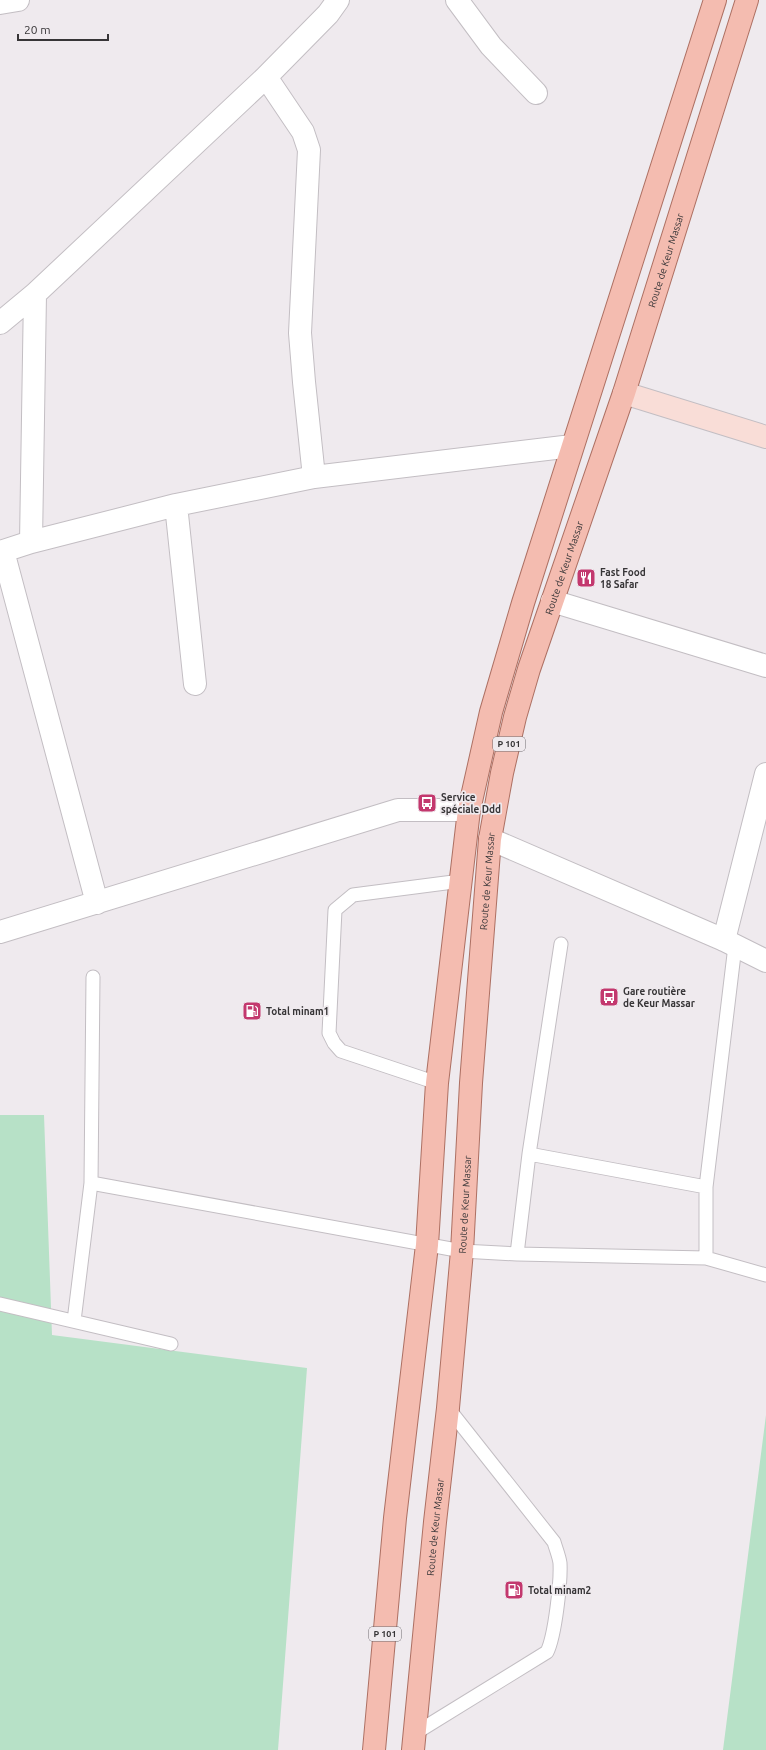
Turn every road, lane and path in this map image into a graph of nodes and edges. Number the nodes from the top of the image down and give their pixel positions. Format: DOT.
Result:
graph roads {
  1 [pos="18,0"];
  2 [pos="338,0"];
  3 [pos="457,0"];
  4 [pos="715,0"];
  5 [pos="747,0"];
  6 [pos="0,3"];
  7 [pos="266,77"];
  8 [pos="536,93"];
  9 [pos="35,294"];
  10 [pos="0,323"];
  11 [pos="624,393"];
  12 [pos="766,437"];
  13 [pos="572,446"];
  14 [pos="314,477"];
  15 [pos="176,505"];
  16 [pos="31,542"];
  17 [pos="1,551"];
  18 [pos="552,601"];
  19 [pos="766,666"];
  20 [pos="195,684"];
  21 [pos="766,774"];
  22 [pos="469,810"];
  23 [pos="490,839"];
  24 [pos="758,843"];
  25 [pos="461,881"];
  26 [pos="97,903"];
  27 [pos="0,932"];
  28 [pos="729,943"];
  29 [pos="561,944"];
  30 [pos="766,961"];
  31 [pos="93,977"];
  32 [pos="437,1082"];
  33 [pos="530,1154"];
  34 [pos="91,1183"];
  35 [pos="706,1187"];
  36 [pos="427,1246"];
  37 [pos="462,1250"];
  38 [pos="517,1254"];
  39 [pos="706,1258"];
  40 [pos="766,1275"];
  41 [pos="0,1304"];
  42 [pos="74,1321"];
  43 [pos="171,1344"];
  44 [pos="448,1408"];
  45 [pos="413,1742"];
  46 [pos="374,1750"];
  1 -- 6 [label="street"];
  2 -- 7 [label="street"];
  3 -- 8 [label="street"];
  4 -- 13 [label="main road, P 101"];
  5 -- 11 [label="main road, Route de Keur Massar / P 101"];
  7 -- 9 [label="street"];
  7 -- 14 [label="street"];
  9 -- 10 [label="street"];
  9 -- 16 [label="street"];
  11 -- 12 [label="street"];
  11 -- 18 [label="main road, Route de Keur Massar / P 101"];
  13 -- 14 [label="street"];
  13 -- 22 [label="main road, P 101"];
  14 -- 15 [label="street"];
  15 -- 16 [label="street"];
  15 -- 20 [label="street"];
  16 -- 17 [label="street"];
  17 -- 26 [label="street"];
  18 -- 19 [label="street"];
  18 -- 23 [label="main road, Route de Keur Massar / P 101"];
  21 -- 24 [label="street"];
  22 -- 25 [label="main road, P 101"];
  22 -- 26 [label="street"];
  23 -- 28 [label="street"];
  23 -- 37 [label="main road, Route de Keur Massar / P 101"];
  24 -- 28 [label="street"];
  25 -- 32 [label="main road, P 101"];
  25 -- 32 [label="lane"];
  26 -- 27 [label="street"];
  28 -- 30 [label="street"];
  28 -- 35 [label="lane"];
  29 -- 33 [label="lane"];
  31 -- 34 [label="lane"];
  32 -- 36 [label="main road, P 101"];
  33 -- 35 [label="lane"];
  33 -- 38 [label="lane"];
  34 -- 36 [label="lane"];
  34 -- 42 [label="lane"];
  35 -- 39 [label="lane"];
  36 -- 37 [label="lane"];
  36 -- 46 [label="main road, P 101"];
  37 -- 38 [label="lane"];
  37 -- 44 [label="main road, Route de Keur Massar / P 101"];
  38 -- 39 [label="lane"];
  39 -- 40 [label="lane"];
  41 -- 42 [label="lane"];
  42 -- 43 [label="lane"];
  44 -- 45 [label="main road, Route de Keur Massar / P 101"];
  44 -- 45 [label="lane"];
}
